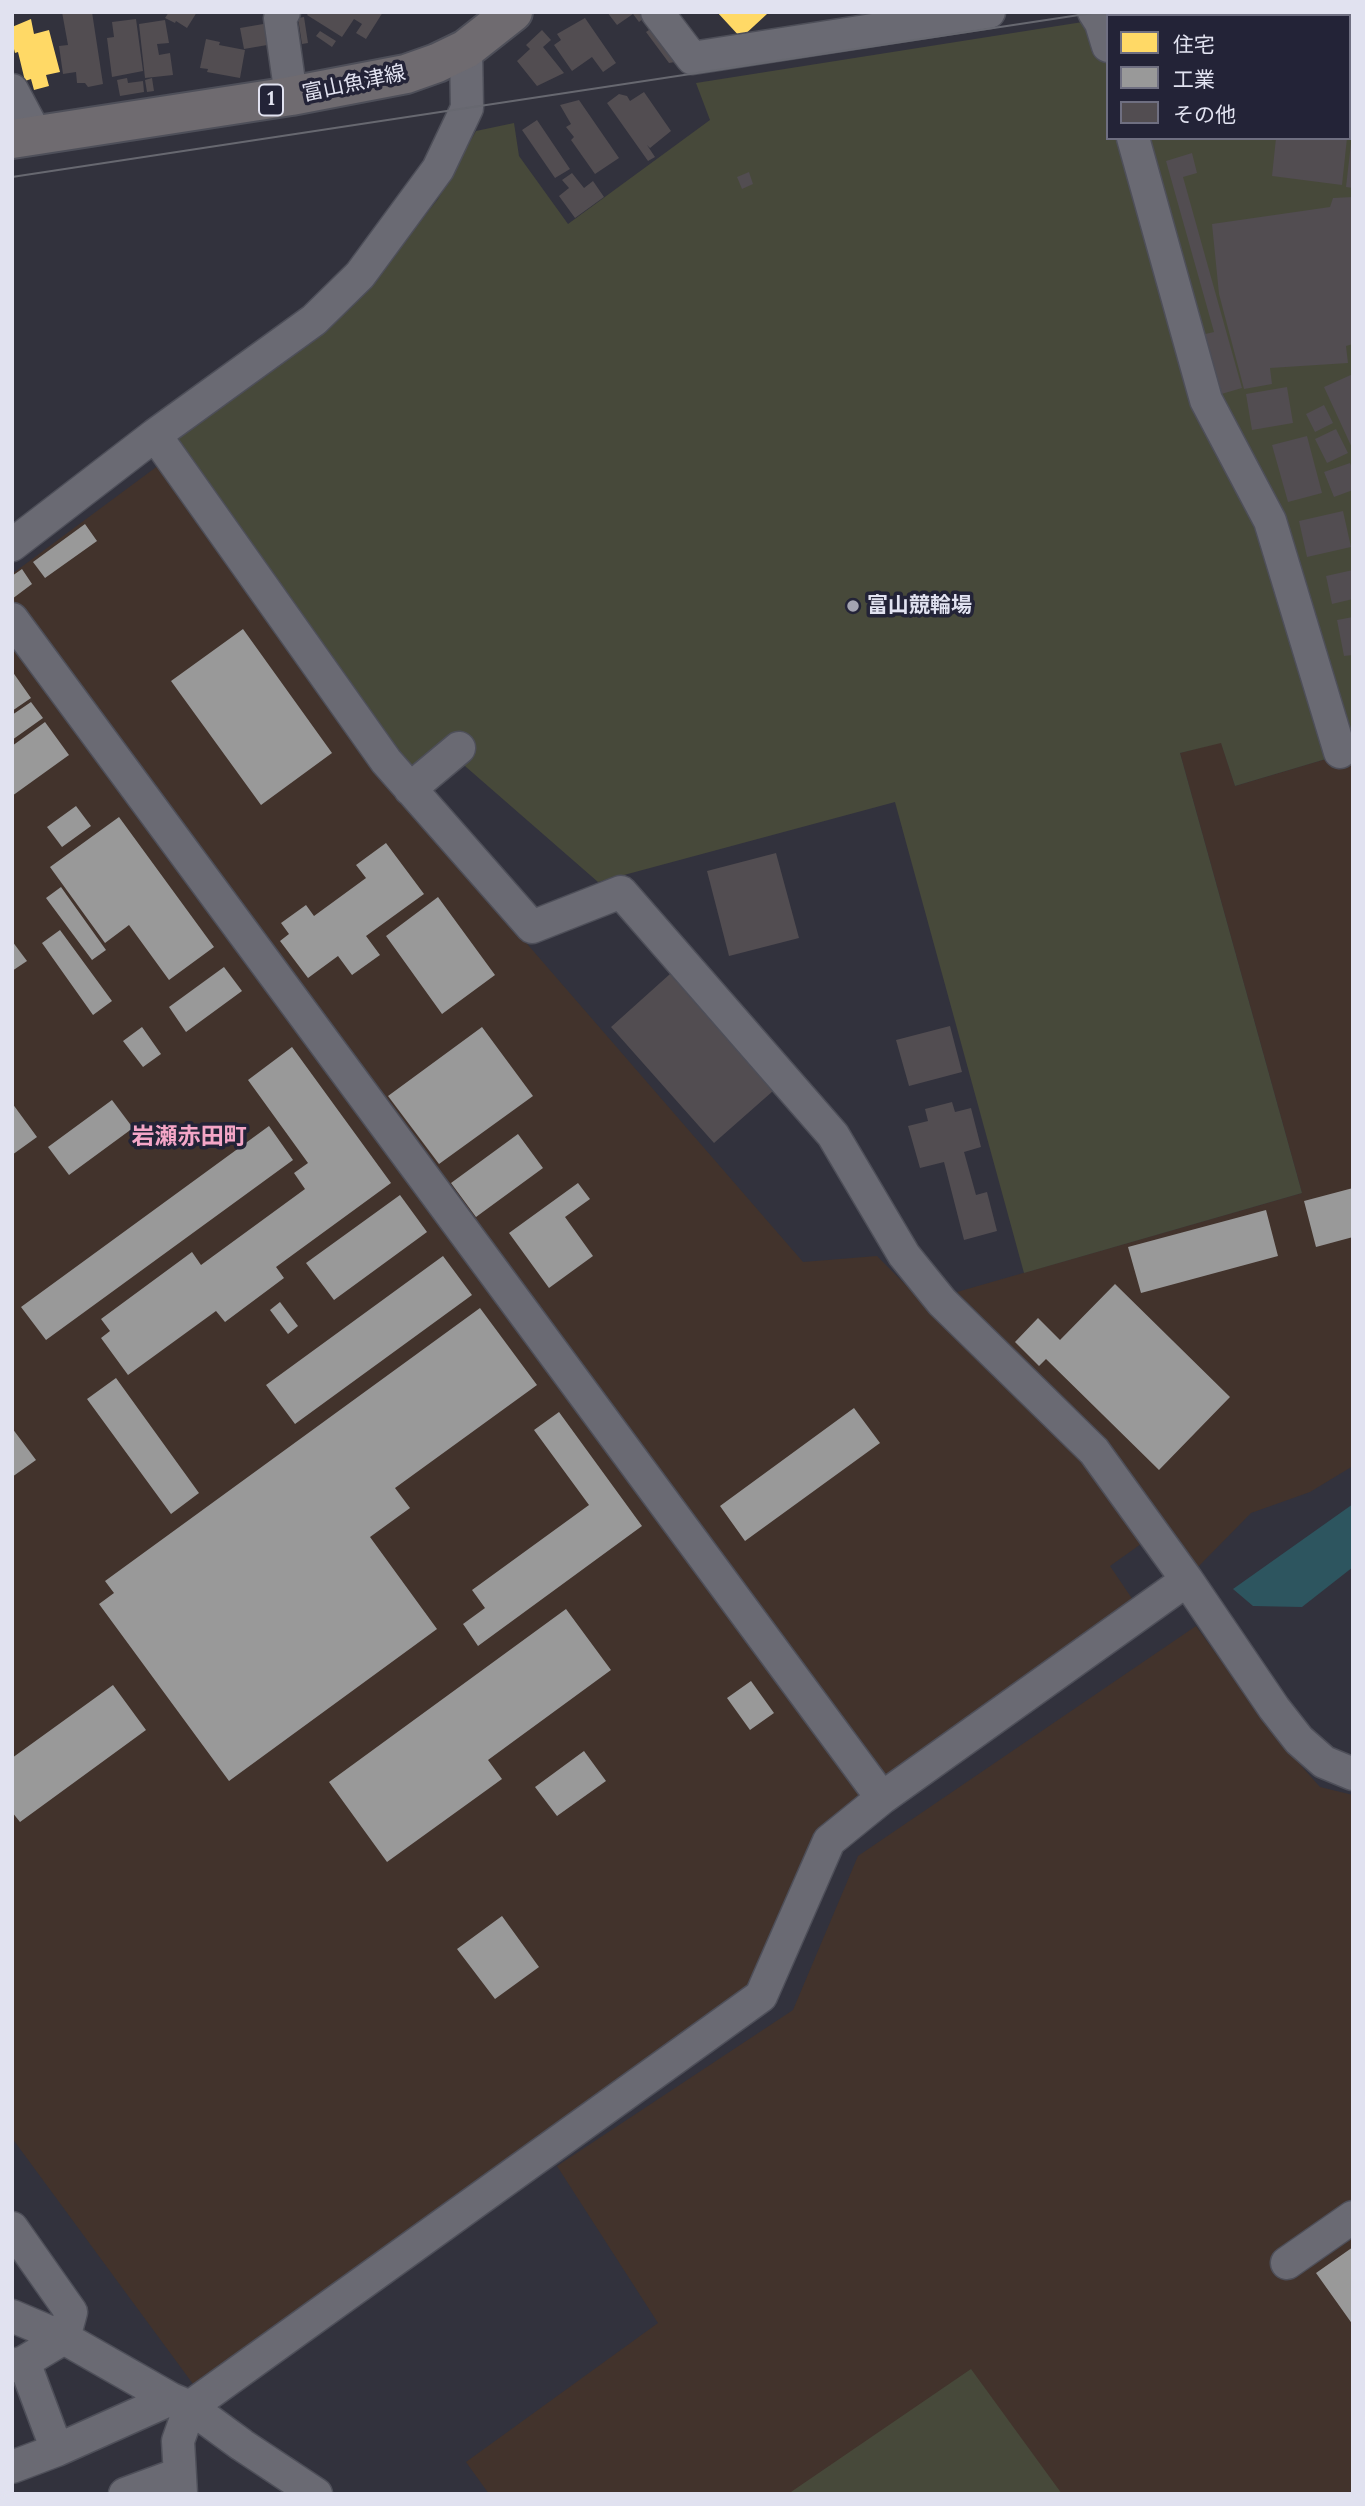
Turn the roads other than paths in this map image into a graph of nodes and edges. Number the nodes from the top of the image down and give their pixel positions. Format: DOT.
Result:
graph roads {
  1 [pos="513,12"];
  2 [pos="657,12"];
  3 [pos="989,12"];
  4 [pos="1094,12"];
  5 [pos="279,14"];
  6 [pos="1106,39"];
  7 [pos="466,49"];
  8 [pos="12,90"];
  9 [pos="291,96"];
  10 [pos="24,137"];
  11 [pos="1134,140"];
  12 [pos="155,435"];
  13 [pos="12,545"];
  14 [pos="12,619"];
  15 [pos="459,748"];
  16 [pos="1340,752"];
  17 [pos="410,789"];
  18 [pos="1187,1580"];
  19 [pos="1353,1774"];
  20 [pos="882,1798"];
  21 [pos="1353,2217"];
  22 [pos="12,2228"];
  23 [pos="1287,2263"];
  24 [pos="12,2316"];
  25 [pos="64,2338"];
  26 [pos="18,2364"];
  27 [pos="181,2403"];
  28 [pos="57,2450"];
  29 [pos="12,2467"];
  30 [pos="179,2488"];
  31 [pos="125,2494"];
  32 [pos="316,2494"];
  1 -- 7 [label="main road, 富山魚津線 / 1"];
  2 -- 3 [label="street"];
  4 -- 6 [label="street"];
  5 -- 9 [label="street"];
  7 -- 9 [label="main road, 富山魚津線 / 1"];
  7 -- 12 [label="street"];
  8 -- 10 [label="street"];
  9 -- 10 [label="main road, 富山魚津線 / 1"];
  11 -- 16 [label="street"];
  12 -- 13 [label="street"];
  12 -- 17 [label="street"];
  14 -- 20 [label="street"];
  15 -- 17 [label="street"];
  17 -- 18 [label="street"];
  18 -- 19 [label="street"];
  18 -- 20 [label="street"];
  20 -- 27 [label="street"];
  21 -- 23 [label="street"];
  22 -- 25 [label="street"];
  24 -- 25 [label="street"];
  25 -- 26 [label="street"];
  25 -- 27 [label="street"];
  26 -- 28 [label="street"];
  27 -- 28 [label="street"];
  27 -- 30 [label="street"];
  27 -- 32 [label="street"];
  28 -- 29 [label="street"];
  30 -- 31 [label="street"];
}
